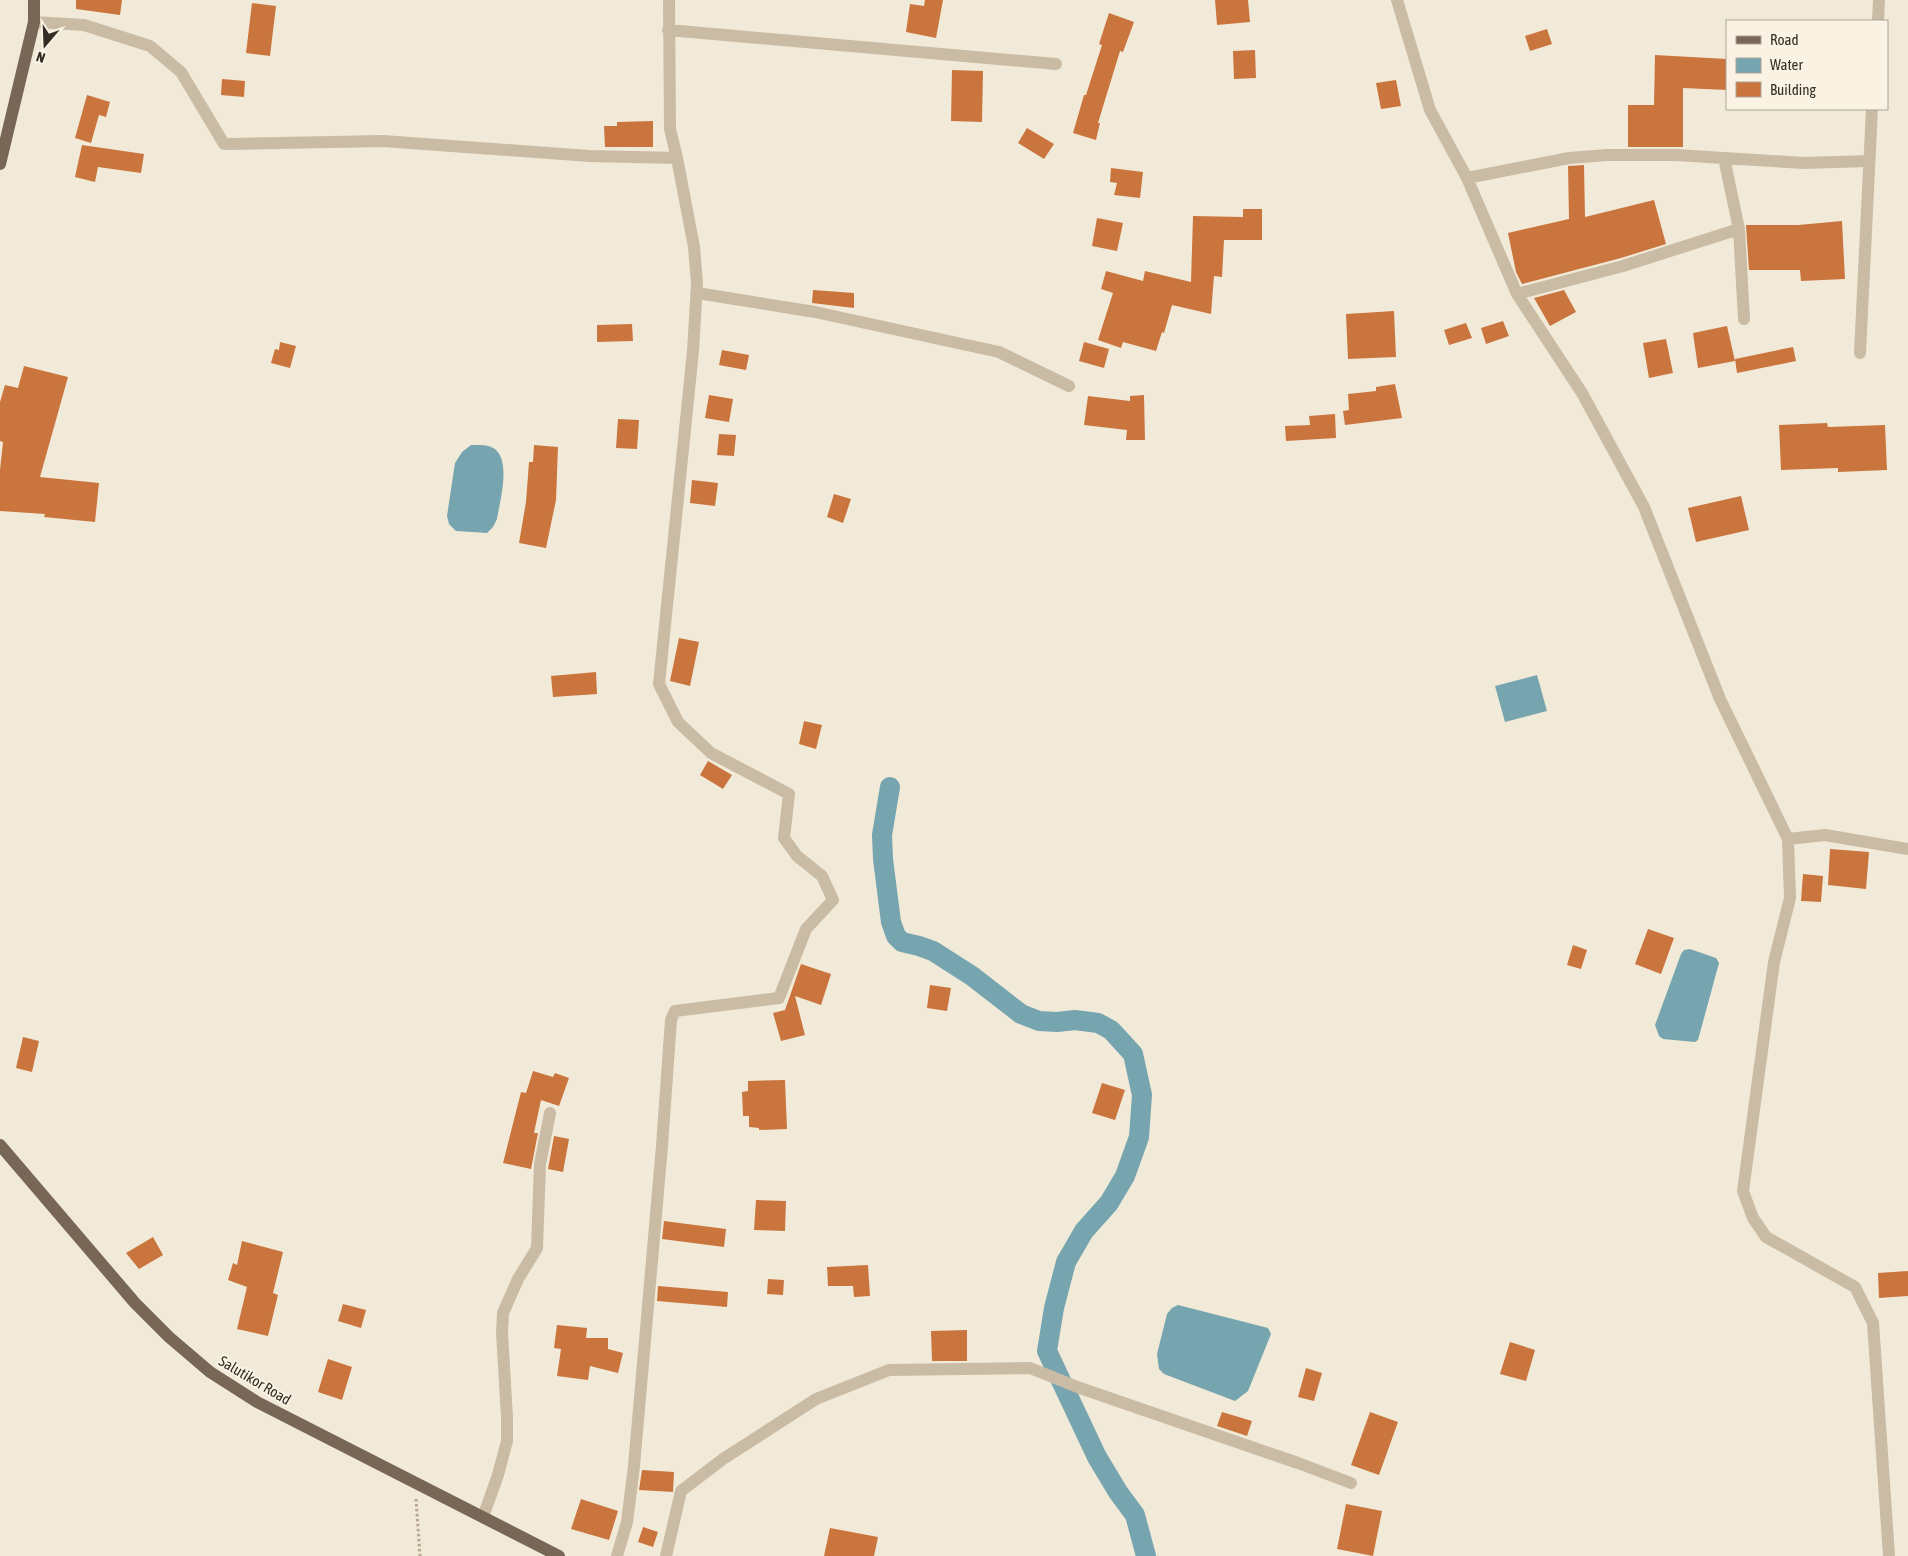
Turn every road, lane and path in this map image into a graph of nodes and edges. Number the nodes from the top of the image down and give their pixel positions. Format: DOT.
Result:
graph roads {
  1 [pos="34,0"];
  2 [pos="669,0"];
  3 [pos="1397,0"];
  4 [pos="1879,0"];
  5 [pos="1878,20"];
  6 [pos="34,22"];
  7 [pos="668,30"];
  8 [pos="1056,64"];
  9 [pos="1872,110"];
  10 [pos="677,158"];
  11 [pos="1724,158"];
  12 [pos="1868,161"];
  13 [pos="0,164"];
  14 [pos="1467,178"];
  15 [pos="1739,229"];
  16 [pos="696,293"];
  17 [pos="1517,294"];
  18 [pos="1744,319"];
  19 [pos="1860,353"];
  20 [pos="1069,386"];
  21 [pos="1788,839"];
  22 [pos="1908,848"];
  23 [pos="550,1114"];
  24 [pos="0,1145"];
  25 [pos="415,1483"];
  26 [pos="1351,1483"];
  27 [pos="484,1517"];
  28 [pos="420,1556"];
  29 [pos="559,1556"];
  30 [pos="617,1556"];
  31 [pos="666,1556"];
  32 [pos="1889,1556"];
  1 -- 6 [label="main road"];
  2 -- 7 [label="street"];
  3 -- 14 [label="street"];
  4 -- 5 [label="street"];
  6 -- 10 [label="street"];
  6 -- 13 [label="main road"];
  7 -- 8 [label="street"];
  7 -- 10 [label="street"];
  9 -- 12 [label="street"];
  10 -- 16 [label="street"];
  11 -- 12 [label="street"];
  11 -- 14 [label="street"];
  11 -- 15 [label="street"];
  12 -- 19 [label="street"];
  14 -- 17 [label="street"];
  15 -- 17 [label="street"];
  15 -- 18 [label="street"];
  16 -- 20 [label="street"];
  16 -- 30 [label="street"];
  17 -- 21 [label="street"];
  21 -- 22 [label="street"];
  21 -- 32 [label="street"];
  23 -- 27 [label="street"];
  24 -- 25 [label="main road, Salutikor Road"];
  25 -- 27 [label="main road, Salutikor Road"];
  25 -- 28 [label="path"];
  26 -- 31 [label="street"];
  27 -- 29 [label="main road, Salutikor Road"];
}
